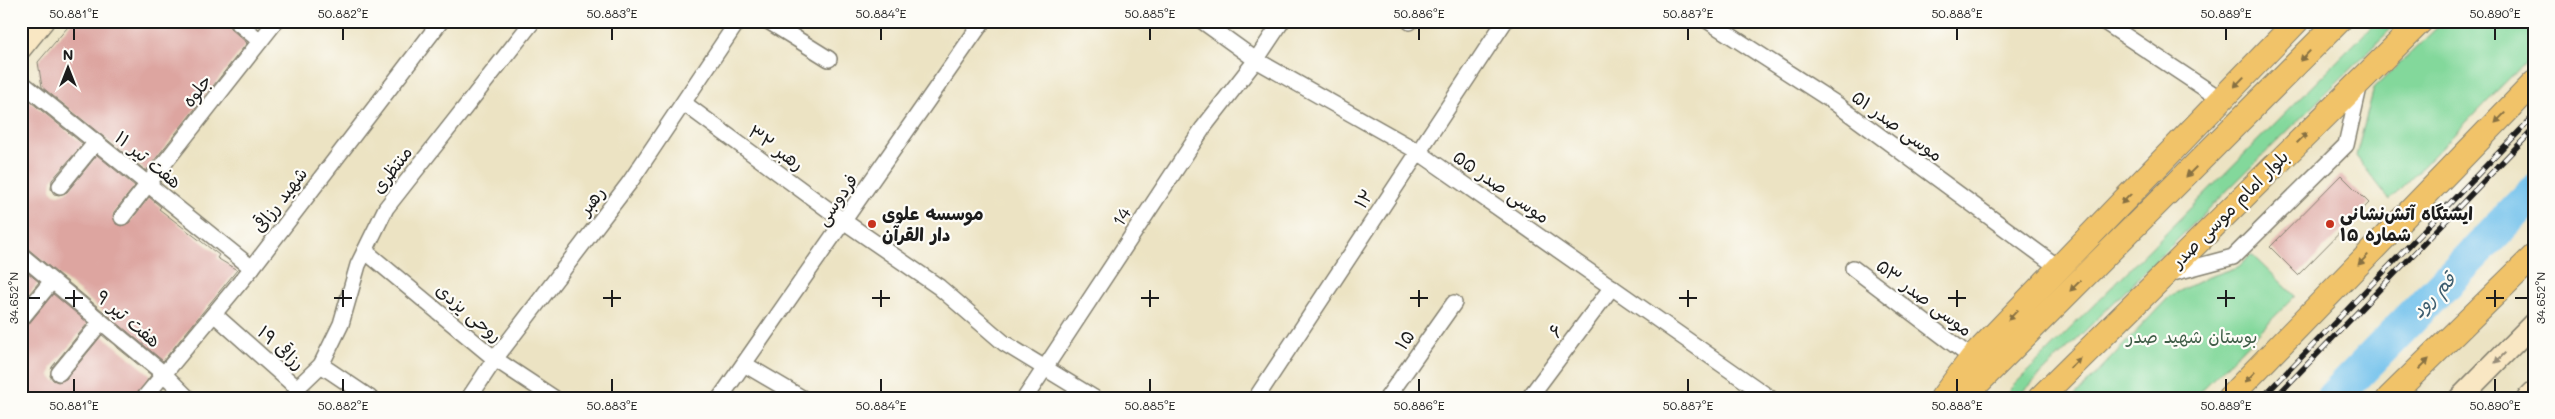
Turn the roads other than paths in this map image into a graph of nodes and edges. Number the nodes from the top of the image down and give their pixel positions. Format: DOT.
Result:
graph roads {
  1 [pos="43,21"];
  2 [pos="236,21"];
  3 [pos="276,21"];
  4 [pos="441,21"];
  5 [pos="534,21"];
  6 [pos="738,21"];
  7 [pos="768,21"];
  8 [pos="983,21"];
  9 [pos="1202,21"];
  10 [pos="1282,21"];
  11 [pos="1505,21"];
  12 [pos="1708,21"];
  13 [pos="2103,21"];
  14 [pos="2297,21"];
  15 [pos="2339,21"];
  16 [pos="2421,21"];
  17 [pos="260,41"];
  18 [pos="21,48"];
  19 [pos="829,59"];
  20 [pos="1256,60"];
  21 [pos="2361,79"];
  22 [pos="21,82"];
  23 [pos="2534,83"];
  24 [pos="2222,100"];
  25 [pos="685,104"];
  26 [pos="96,142"];
  27 [pos="1417,151"];
  28 [pos="148,184"];
  29 [pos="60,186"];
  30 [pos="122,217"];
  31 [pos="845,222"];
  32 [pos="365,251"];
  33 [pos="21,255"];
  34 [pos="2534,256"];
  35 [pos="252,268"];
  36 [pos="1853,268"];
  37 [pos="2059,268"];
  38 [pos="2163,275"];
  39 [pos="52,281"];
  40 [pos="1612,287"];
  41 [pos="1454,303"];
  42 [pos="215,314"];
  43 [pos="21,319"];
  44 [pos="101,322"];
  45 [pos="2534,323"];
  46 [pos="1972,358"];
  47 [pos="495,359"];
  48 [pos="744,364"];
  49 [pos="321,365"];
  50 [pos="1046,368"];
  51 [pos="59,373"];
  52 [pos="164,374"];
  53 [pos="2534,392"];
  54 [pos="144,398"];
  55 [pos="188,398"];
  56 [pos="370,398"];
  57 [pos="469,398"];
  58 [pos="554,398"];
  59 [pos="720,398"];
  60 [pos="802,398"];
  61 [pos="1025,398"];
  62 [pos="1094,398"];
  63 [pos="1256,398"];
  64 [pos="1387,398"];
  65 [pos="1529,398"];
  66 [pos="1770,398"];
  67 [pos="1942,398"];
  68 [pos="1963,398"];
  69 [pos="2040,398"];
  70 [pos="2229,398"];
  71 [pos="2389,398"];
  72 [pos="2460,398"];
  73 [pos="2528,398"];
  1 -- 18 [label="main road"];
  2 -- 17 [label="street"];
  3 -- 17 [label="street, جلوه"];
  4 -- 35 [label="street, شهید رزاقی"];
  5 -- 32 [label="street, منتظری"];
  6 -- 25 [label="street, رهبر"];
  7 -- 19 [label="street"];
  8 -- 31 [label="street, فردوسی"];
  9 -- 20 [label="street, موسی صدر ۵۵"];
  10 -- 20 [label="street, 14"];
  11 -- 27 [label="street, ۱۲"];
  12 -- 37 [label="street, موسی صدر ۵۱"];
  13 -- 24 [label="street"];
  14 -- 24 [label="main road, one-way"];
  15 -- 68 [label="main road, one-way"];
  16 -- 21 [label="main road, بلوار امام موسی صدر"];
  17 -- 28 [label="street, جلوه"];
  20 -- 27 [label="street, موسی صدر ۵۵"];
  20 -- 50 [label="street, 14"];
  38 -- 21 [label="main road, بلوار امام موسی صدر, one-way"];
  21 -- 38 [label="street"];
  22 -- 26 [label="street, هفت تیر ۱۱"];
  23 -- 70 [label="main road, one-way"];
  24 -- 37 [label="main road, one-way"];
  25 -- 31 [label="street, رهبر ۳۲"];
  25 -- 47 [label="street, رهبر"];
  26 -- 28 [label="street, هفت تیر ۱۱"];
  26 -- 29 [label="street"];
  27 -- 40 [label="street, موسی صدر ۵۵"];
  27 -- 63 [label="street, ۱۲"];
  28 -- 30 [label="street, جلوه"];
  28 -- 35 [label="street, هفت تیر ۱۱"];
  31 -- 48 [label="street, فردوسی"];
  31 -- 50 [label="street, رهبر ۳۲"];
  32 -- 47 [label="street, روحی یزدی"];
  32 -- 49 [label="street, منتظری"];
  33 -- 39 [label="street, هفت تیر ۹"];
  71 -- 34 [label="main road, one-way"];
  35 -- 42 [label="street, شهید رزاقی"];
  36 -- 46 [label="street, موسی صدر ۵۳"];
  37 -- 46 [label="main road, one-way"];
  69 -- 38 [label="main road, بلوار امام موسی صدر, one-way"];
  39 -- 43 [label="street"];
  39 -- 44 [label="street, هفت تیر ۹"];
  40 -- 65 [label="street, ۶"];
  40 -- 66 [label="street, موسی صدر ۵۵"];
  41 -- 64 [label="street, ۱۵"];
  42 -- 49 [label="street, رزاقی ۱۹"];
  42 -- 52 [label="street, شهید رزاقی"];
  44 -- 51 [label="street"];
  44 -- 52 [label="street, هفت تیر ۹"];
  45 -- 72 [label="main road, one-way"];
  46 -- 67 [label="main road"];
  47 -- 57 [label="street, رهبر"];
  47 -- 58 [label="street, روحی یزدی"];
  48 -- 59 [label="street, فردوسی"];
  48 -- 60 [label="street"];
  49 -- 56 [label="street"];
  50 -- 61 [label="street, 14"];
  50 -- 62 [label="street, رهبر ۳۲"];
  52 -- 54 [label="street, شهید رزاقی"];
  52 -- 55 [label="street, هفت تیر ۹"];
  53 -- 73 [label="main road"];
}
